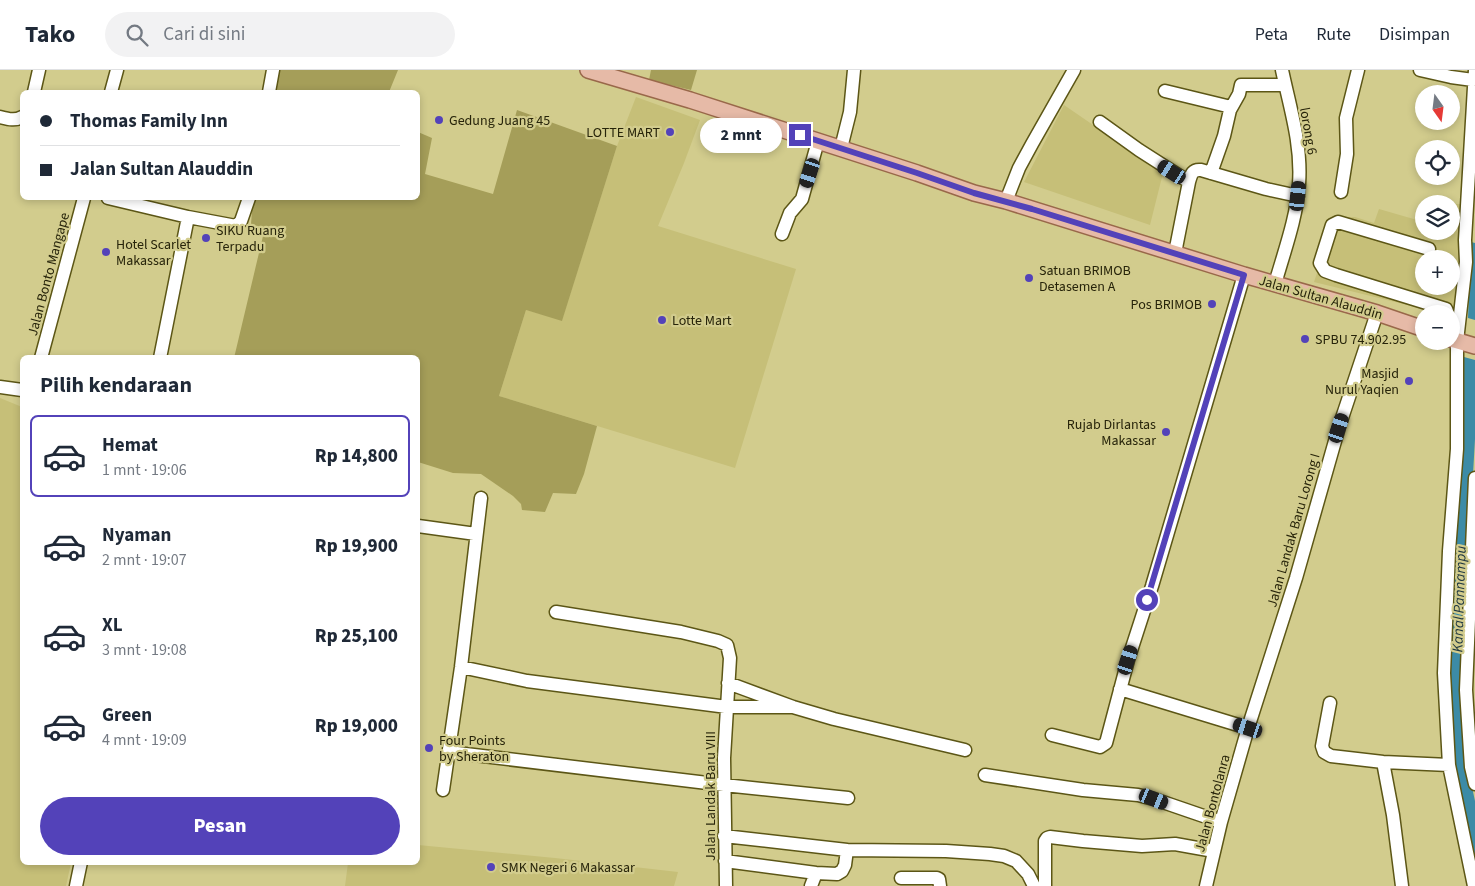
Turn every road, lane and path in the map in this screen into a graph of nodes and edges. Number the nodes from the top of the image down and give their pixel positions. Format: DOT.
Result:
graph roads {
  1 [pos="39,70"];
  2 [pos="117,70"];
  3 [pos="273,70"];
  4 [pos="588,70"];
  5 [pos="854,70"];
  6 [pos="1282,70"];
  7 [pos="1358,70"];
  8 [pos="1420,70"];
  9 [pos="1070,72"];
  10 [pos="1474,75"];
  11 [pos="1286,85"];
  12 [pos="34,90"];
  13 [pos="112,90"];
  14 [pos="269,90"];
  15 [pos="1165,91"];
  16 [pos="1231,107"];
  17 [pos="0,117"];
  18 [pos="20,117"];
  19 [pos="1100,122"];
  20 [pos="818,141"];
  21 [pos="841,148"];
  22 [pos="1211,173"];
  23 [pos="1189,182"];
  24 [pos="1341,192"];
  25 [pos="1298,196"];
  26 [pos="83,200"];
  27 [pos="116,200"];
  28 [pos="248,200"];
  29 [pos="1006,201"];
  30 [pos="188,217"];
  31 [pos="782,234"];
  32 [pos="1470,239"];
  33 [pos="1429,249"];
  34 [pos="1175,253"];
  35 [pos="1244,275"];
  36 [pos="1275,284"];
  37 [pos="1433,305"];
  38 [pos="1459,305"];
  39 [pos="1377,313"];
  40 [pos="1415,326"];
  41 [pos="1460,342"];
  42 [pos="1475,346"];
  43 [pos="1456,350"];
  44 [pos="41,355"];
  45 [pos="161,355"];
  46 [pos="0,387"];
  47 [pos="20,390"];
  48 [pos="1475,478"];
  49 [pos="481,498"];
  50 [pos="1474,521"];
  51 [pos="420,526"];
  52 [pos="476,534"];
  53 [pos="1472,574"];
  54 [pos="556,612"];
  55 [pos="1472,622"];
  56 [pos="461,668"];
  57 [pos="728,683"];
  58 [pos="1120,689"];
  59 [pos="1330,703"];
  60 [pos="727,707"];
  61 [pos="793,707"];
  62 [pos="1248,728"];
  63 [pos="1052,735"];
  64 [pos="965,750"];
  65 [pos="448,752"];
  66 [pos="1382,762"];
  67 [pos="1449,765"];
  68 [pos="1473,767"];
  69 [pos="986,775"];
  70 [pos="1475,784"];
  71 [pos="724,785"];
  72 [pos="443,790"];
  73 [pos="848,798"];
  74 [pos="1221,822"];
  75 [pos="724,836"];
  76 [pos="847,850"];
  77 [pos="1214,851"];
  78 [pos="725,861"];
  79 [pos="80,865"];
  80 [pos="816,873"];
  81 [pos="901,878"];
  82 [pos="76,886"];
  83 [pos="726,886"];
  84 [pos="811,886"];
  85 [pos="940,886"];
  86 [pos="1034,886"];
  87 [pos="1045,886"];
  88 [pos="1206,886"];
  89 [pos="1402,886"];
  90 [pos="1474,886"];
  1 -- 12 [label="street"];
  2 -- 13 [label="street"];
  3 -- 14 [label="street"];
  4 -- 20 [label="main road, Jalan Sultan Alauddin"];
  5 -- 21 [label="street"];
  6 -- 11 [label="street, lorong 6"];
  7 -- 24 [label="street"];
  8 -- 10 [label="street"];
  9 -- 29 [label="street"];
  10 -- 32 [label="street"];
  11 -- 16 [label="street"];
  11 -- 25 [label="street, lorong 6"];
  15 -- 16 [label="street"];
  16 -- 22 [label="street"];
  17 -- 18 [label="street"];
  19 -- 23 [label="street"];
  20 -- 21 [label="main road, Jalan Sultan Alauddin"];
  20 -- 31 [label="street"];
  21 -- 29 [label="main road, Jalan Sultan Alauddin"];
  22 -- 23 [label="street"];
  22 -- 25 [label="street"];
  23 -- 34 [label="street"];
  25 -- 36 [label="street, lorong 6"];
  26 -- 44 [label="street, Jalan Bonto Mangape"];
  27 -- 30 [label="street"];
  28 -- 30 [label="street"];
  29 -- 34 [label="main road, Jalan Sultan Alauddin"];
  30 -- 45 [label="street"];
  32 -- 38 [label="street"];
  33 -- 37 [label="street"];
  34 -- 35 [label="main road, Jalan Sultan Alauddin"];
  35 -- 36 [label="main road, Jalan Sultan Alauddin"];
  35 -- 58 [label="street"];
  36 -- 39 [label="main road, Jalan Sultan Alauddin"];
  39 -- 40 [label="main road, Jalan Sultan Alauddin"];
  39 -- 62 [label="street, Jalan Landak Baru Lorong I"];
  41 -- 42 [label="main road"];
  43 -- 67 [label="street"];
  46 -- 47 [label="street"];
  48 -- 50 [label="street"];
  49 -- 52 [label="street"];
  50 -- 53 [label="street"];
  51 -- 52 [label="street"];
  52 -- 56 [label="street"];
  53 -- 55 [label="street"];
  54 -- 57 [label="street, Jalan Landak Baru VIII"];
  55 -- 68 [label="street"];
  56 -- 60 [label="street"];
  56 -- 65 [label="street"];
  57 -- 60 [label="street, Jalan Landak Baru VIII"];
  57 -- 61 [label="street"];
  58 -- 62 [label="street"];
  58 -- 63 [label="street"];
  59 -- 66 [label="street"];
  60 -- 61 [label="street"];
  60 -- 71 [label="street, Jalan Landak Baru VIII"];
  61 -- 64 [label="street"];
  62 -- 74 [label="street, Jalan Bontolanra"];
  65 -- 71 [label="street"];
  65 -- 72 [label="street"];
  66 -- 67 [label="street"];
  66 -- 89 [label="street"];
  67 -- 90 [label="street"];
  68 -- 70 [label="street"];
  69 -- 74 [label="street"];
  71 -- 73 [label="street"];
  71 -- 75 [label="street, Jalan Landak Baru VIII"];
  74 -- 77 [label="street, Jalan Bontolanra"];
  75 -- 76 [label="street"];
  75 -- 78 [label="street, Jalan Landak Baru VIII"];
  76 -- 80 [label="street"];
  76 -- 86 [label="street"];
  77 -- 87 [label="street"];
  77 -- 88 [label="street, Jalan Bontolanra"];
  78 -- 80 [label="street"];
  78 -- 83 [label="street, Jalan Landak Baru VIII"];
  79 -- 82 [label="street"];
  80 -- 84 [label="street"];
  81 -- 85 [label="street"];
}
